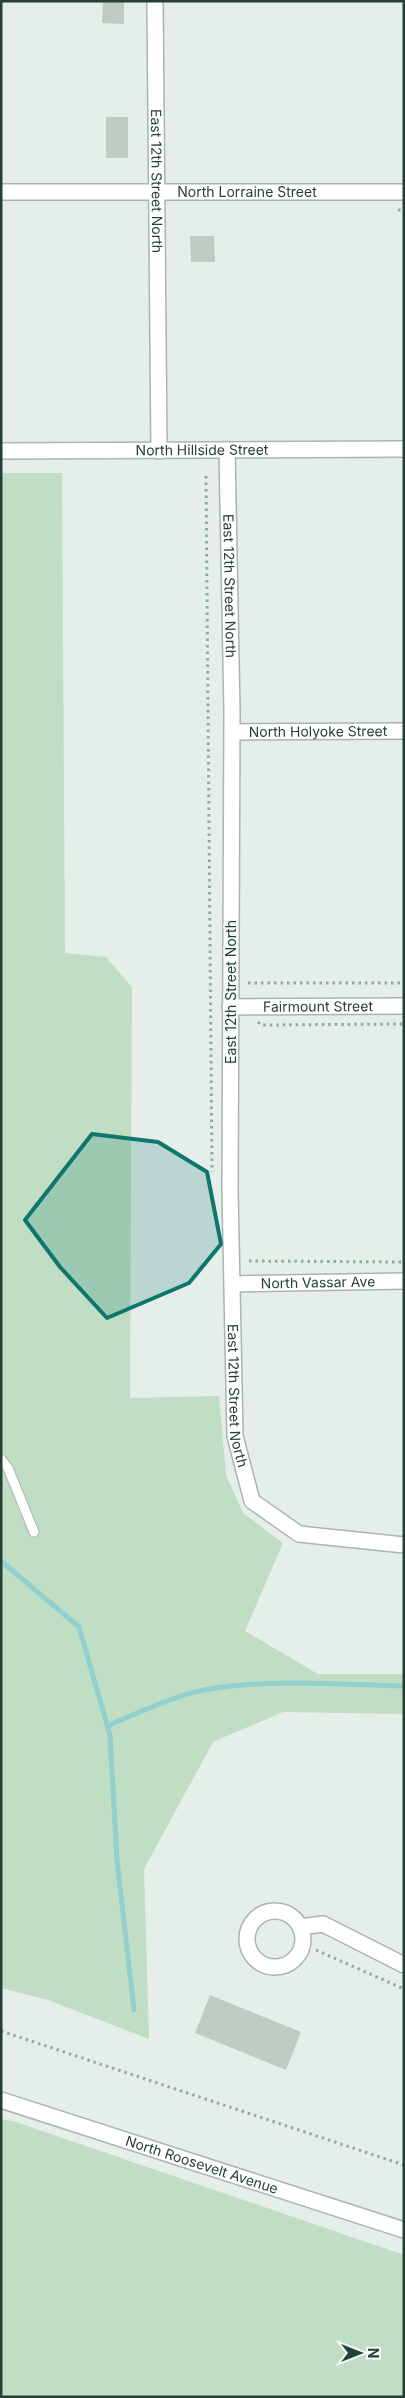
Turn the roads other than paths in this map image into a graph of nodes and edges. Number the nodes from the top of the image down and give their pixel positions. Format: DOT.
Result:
graph roads {
  1 [pos="155,1"];
  2 [pos="1,192"];
  3 [pos="155,192"];
  4 [pos="404,192"];
  5 [pos="404,449"];
  6 [pos="227,450"];
  7 [pos="1,451"];
  8 [pos="159,451"];
  9 [pos="404,731"];
  10 [pos="232,732"];
  11 [pos="404,1006"];
  12 [pos="230,1007"];
  13 [pos="404,1281"];
  14 [pos="232,1284"];
  15 [pos="1,1459"];
  16 [pos="34,1532"];
  17 [pos="404,1545"];
  18 [pos="300,1926"];
  19 [pos="404,1965"];
  20 [pos="1,2100"];
  21 [pos="404,2230"];
  1 -- 3 [label="street, East 12th Street North"];
  2 -- 3 [label="street, North Lorraine Street"];
  3 -- 4 [label="street, North Lorraine Street"];
  3 -- 8 [label="street, East 12th Street North"];
  5 -- 6 [label="street, North Hillside Street"];
  6 -- 8 [label="street, North Hillside Street"];
  6 -- 10 [label="street, East 12th Street North"];
  7 -- 8 [label="street, North Hillside Street"];
  9 -- 10 [label="street, North Holyoke Street"];
  10 -- 12 [label="street, East 12th Street North"];
  11 -- 12 [label="street, Fairmount Street"];
  12 -- 14 [label="street, East 12th Street North"];
  13 -- 14 [label="street, North Vassar Ave"];
  14 -- 17 [label="street, East 12th Street North"];
  15 -- 16 [label="lane"];
  18 -- 19 [label="street"];
  20 -- 21 [label="street, North Roosevelt Avenue"];
}
